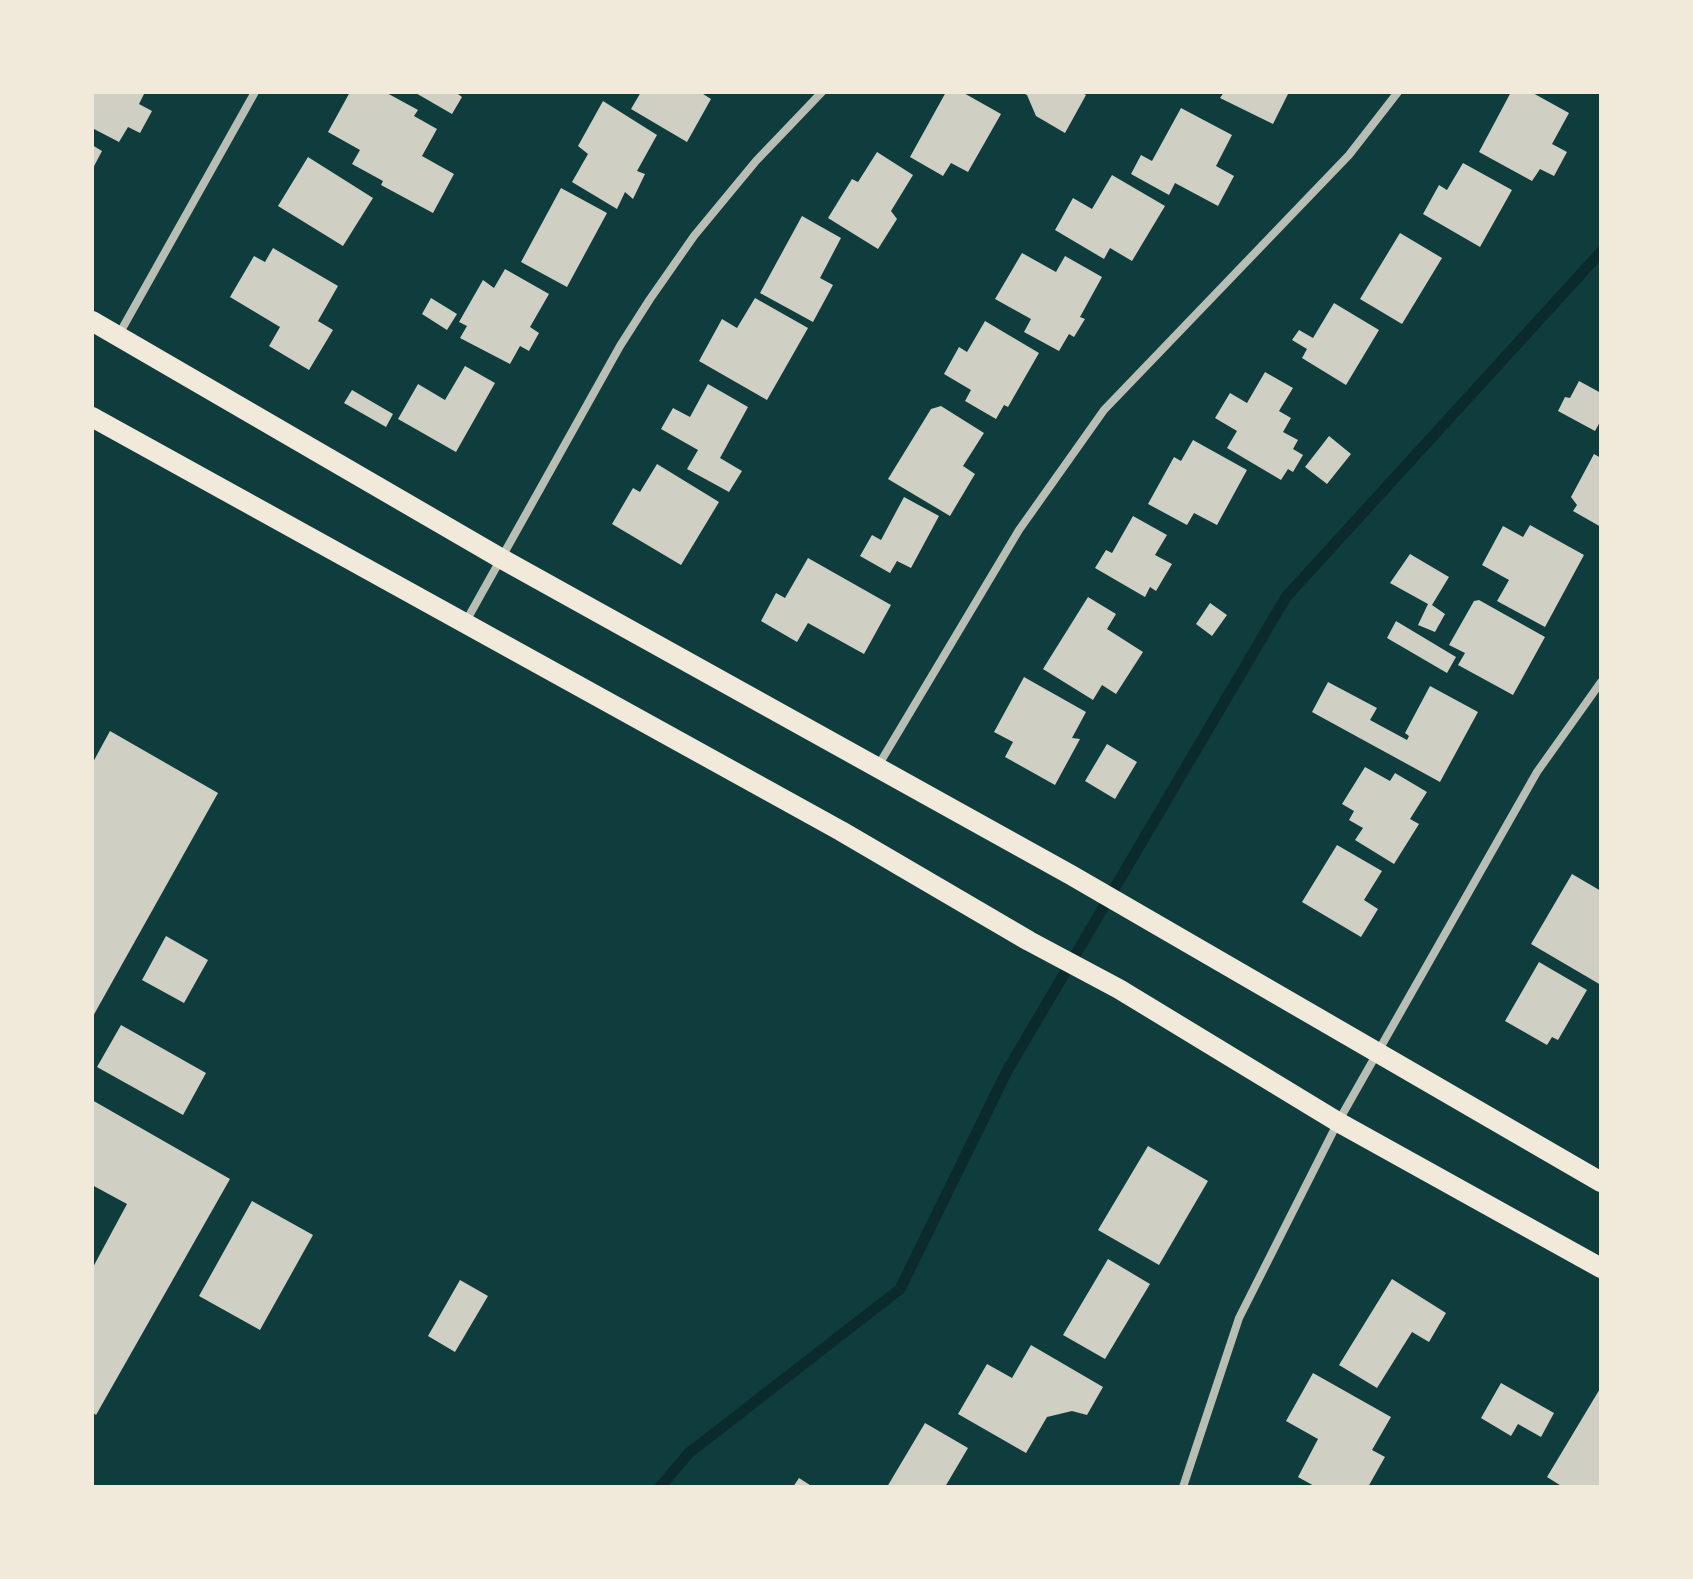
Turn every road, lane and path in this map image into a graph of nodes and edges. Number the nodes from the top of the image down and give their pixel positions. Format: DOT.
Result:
graph roads {
  1 [pos="255,92"];
  2 [pos="822,92"];
  3 [pos="1398,92"];
  4 [pos="92,321"];
  5 [pos="118,336"];
  6 [pos="92,417"];
  7 [pos="502,559"];
  8 [pos="465,623"];
  9 [pos="1601,682"];
  10 [pos="877,769"];
  11 [pos="1378,1052"];
  12 [pos="1338,1122"];
  13 [pos="1601,1182"];
  14 [pos="1601,1268"];
  15 [pos="1183,1487"];
  1 -- 5 [label="street"];
  2 -- 7 [label="street"];
  3 -- 10 [label="street"];
  4 -- 5 [label="main road"];
  5 -- 7 [label="main road"];
  6 -- 8 [label="main road"];
  7 -- 8 [label="street"];
  7 -- 10 [label="main road"];
  8 -- 12 [label="main road"];
  9 -- 11 [label="street"];
  10 -- 11 [label="main road"];
  11 -- 12 [label="street"];
  11 -- 13 [label="main road"];
  12 -- 14 [label="main road"];
  12 -- 15 [label="street"];
}
